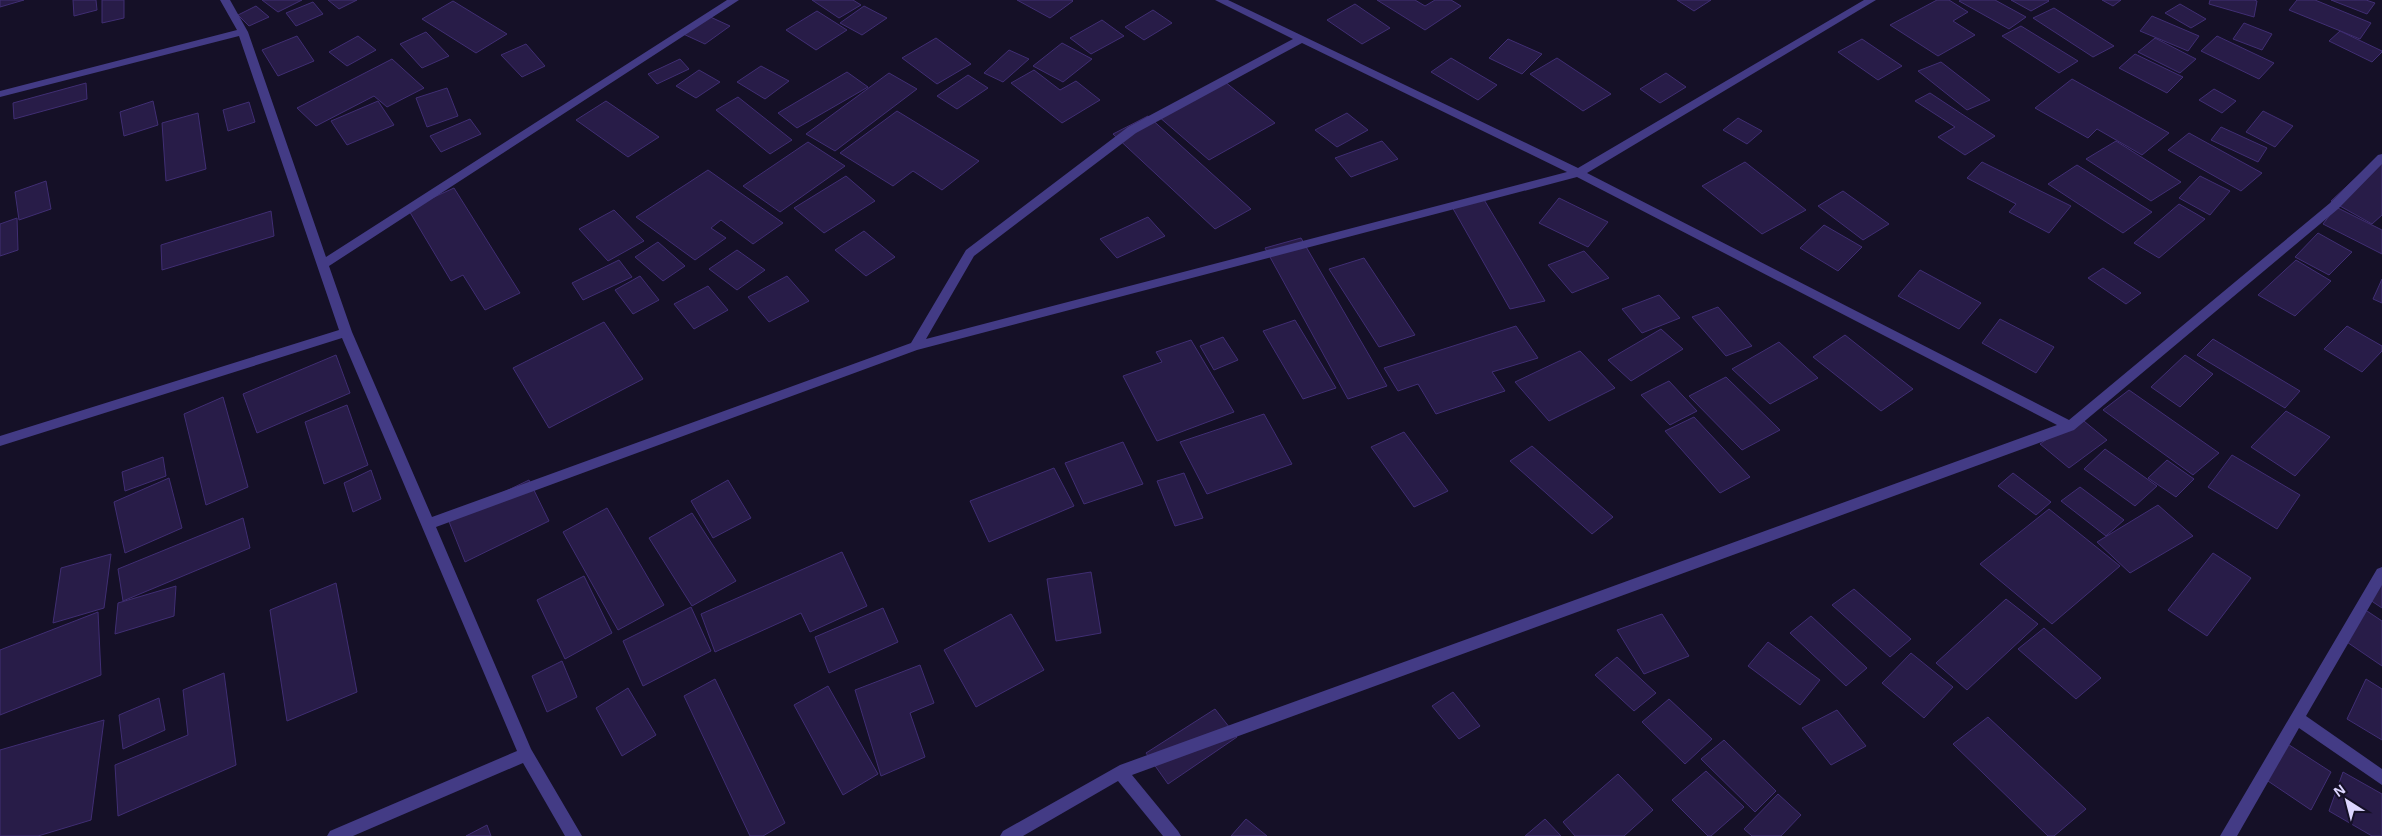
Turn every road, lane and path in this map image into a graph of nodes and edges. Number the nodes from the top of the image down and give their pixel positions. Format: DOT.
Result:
graph roads {
  1 [pos="225,0"];
  2 [pos="734,0"];
  3 [pos="1220,0"];
  4 [pos="1871,0"];
  5 [pos="244,32"];
  6 [pos="1302,39"];
  7 [pos="0,94"];
  8 [pos="2382,158"];
  9 [pos="1578,173"];
  10 [pos="323,264"];
  11 [pos="346,332"];
  12 [pos="915,346"];
  13 [pos="2070,426"];
  14 [pos="0,441"];
  15 [pos="428,524"];
  16 [pos="2382,573"];
  17 [pos="2297,718"];
  18 [pos="526,754"];
  19 [pos="1120,772"];
  20 [pos="2382,778"];
  21 [pos="335,836"];
  22 [pos="574,836"];
  23 [pos="1008,836"];
  24 [pos="1173,836"];
  25 [pos="2228,836"];
  1 -- 5 [label="street"];
  2 -- 10 [label="street"];
  3 -- 6 [label="street"];
  4 -- 9 [label="street"];
  5 -- 7 [label="street"];
  5 -- 10 [label="street"];
  6 -- 9 [label="street"];
  6 -- 12 [label="street"];
  8 -- 13 [label="street"];
  9 -- 12 [label="street"];
  9 -- 13 [label="street"];
  10 -- 11 [label="street"];
  11 -- 14 [label="street"];
  11 -- 15 [label="street"];
  12 -- 15 [label="street"];
  13 -- 19 [label="street"];
  15 -- 18 [label="street"];
  16 -- 17 [label="street"];
  17 -- 20 [label="street"];
  17 -- 25 [label="street"];
  18 -- 21 [label="street"];
  18 -- 22 [label="street"];
  19 -- 23 [label="street"];
  19 -- 24 [label="street"];
}
